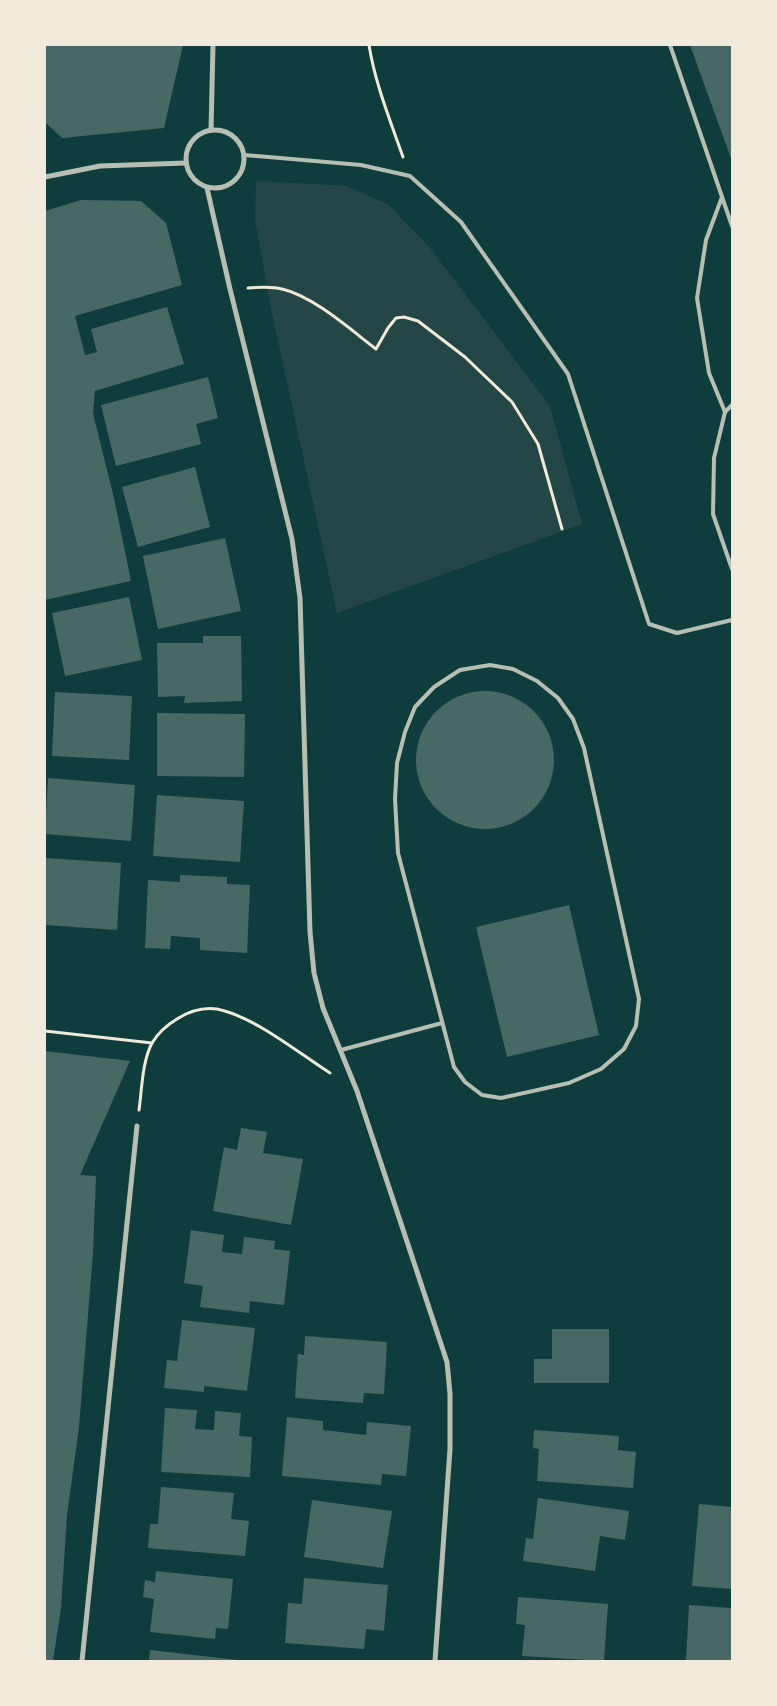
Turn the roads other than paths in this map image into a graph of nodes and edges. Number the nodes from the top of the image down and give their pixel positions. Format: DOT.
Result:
graph roads {
  1 [pos="212,45"];
  2 [pos="670,45"];
  3 [pos="211,130"];
  4 [pos="244,155"];
  5 [pos="186,163"];
  6 [pos="45,177"];
  7 [pos="207,188"];
  8 [pos="722,197"];
  9 [pos="732,226"];
  10 [pos="732,405"];
  11 [pos="725,412"];
  12 [pos="732,569"];
  13 [pos="732,620"];
  14 [pos="442,1023"];
  15 [pos="341,1050"];
  16 [pos="136,1126"];
  17 [pos="82,1661"];
  18 [pos="434,1661"];
  1 -- 3 [label="street"];
  2 -- 8 [label="lane"];
  3 -- 4 [label="street"];
  3 -- 5 [label="street"];
  4 -- 7 [label="street"];
  4 -- 13 [label="lane"];
  5 -- 6 [label="street"];
  5 -- 7 [label="street"];
  7 -- 15 [label="street"];
  8 -- 9 [label="lane"];
  8 -- 11 [label="lane"];
  10 -- 11 [label="lane"];
  11 -- 12 [label="lane"];
  14 -- 14 [label="lane"];
  14 -- 15 [label="lane"];
  15 -- 18 [label="street"];
  16 -- 17 [label="street"];
}
